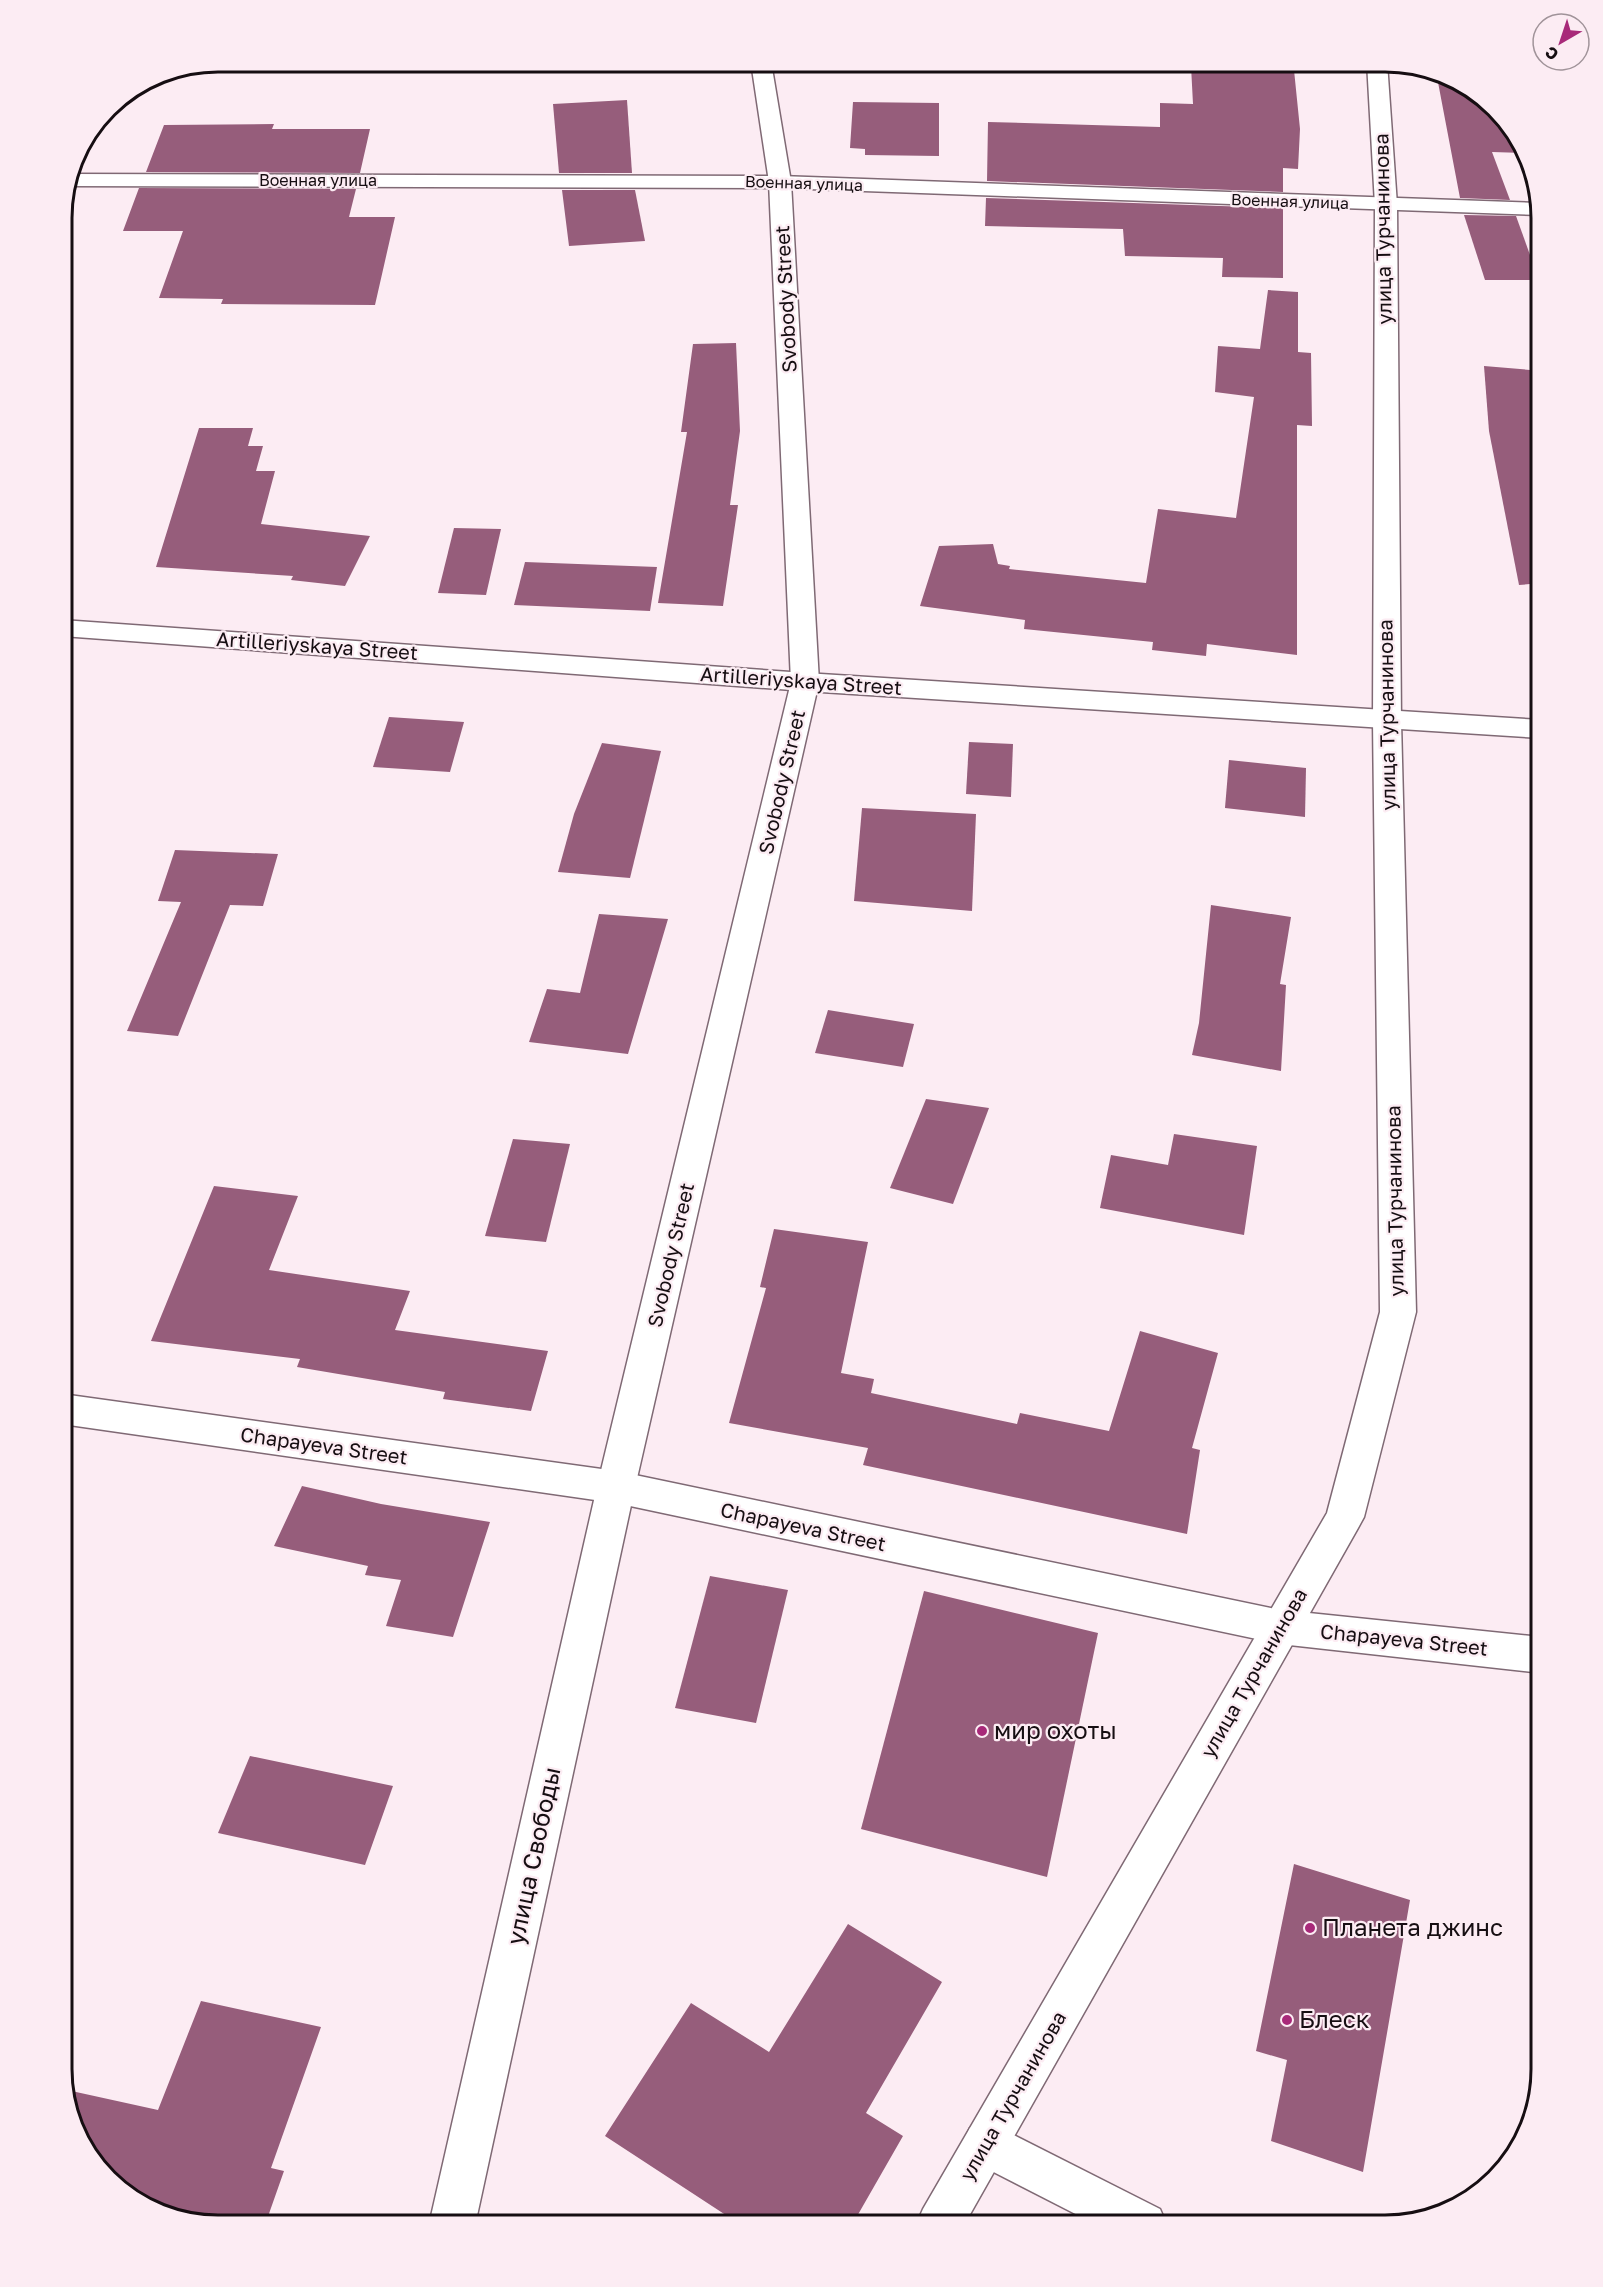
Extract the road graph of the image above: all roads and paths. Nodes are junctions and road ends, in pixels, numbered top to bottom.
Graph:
1 (763, 72) edge
2 (1378, 72) edge
3 (77, 180) edge
4 (780, 182) junction
5 (1386, 204) junction
6 (1531, 209) edge
7 (72, 629) edge
8 (805, 682) junction
9 (1387, 721) junction
10 (1531, 728) edge
11 (72, 1410) edge
12 (616, 1487) junction
13 (1280, 1627) junction
14 (1531, 1654) edge
15 (986, 2144) junction
16 (454, 2215) edge
17 (945, 2215) edge
18 (1124, 2215) edge

1 - 4 street, Svobody Street
2 - 5 street, улица Турчанинова
3 - 4 street, Военная улица
4 - 5 street, Военная улица
4 - 8 street, Svobody Street
5 - 6 street, Военная улица
5 - 9 street, улица Турчанинова
7 - 8 street, Artilleriyskaya Street
8 - 9 street, Artilleriyskaya Street
8 - 12 street, Svobody Street
9 - 10 street, Artilleriyskaya Street
9 - 13 street, улица Турчанинова
11 - 12 street, Chapayeva Street
12 - 13 street, Chapayeva Street
12 - 16 street, улица Свободы
13 - 14 street, Chapayeva Street
13 - 15 street, улица Турчанинова
15 - 17 street, улица Турчанинова
15 - 18 street

